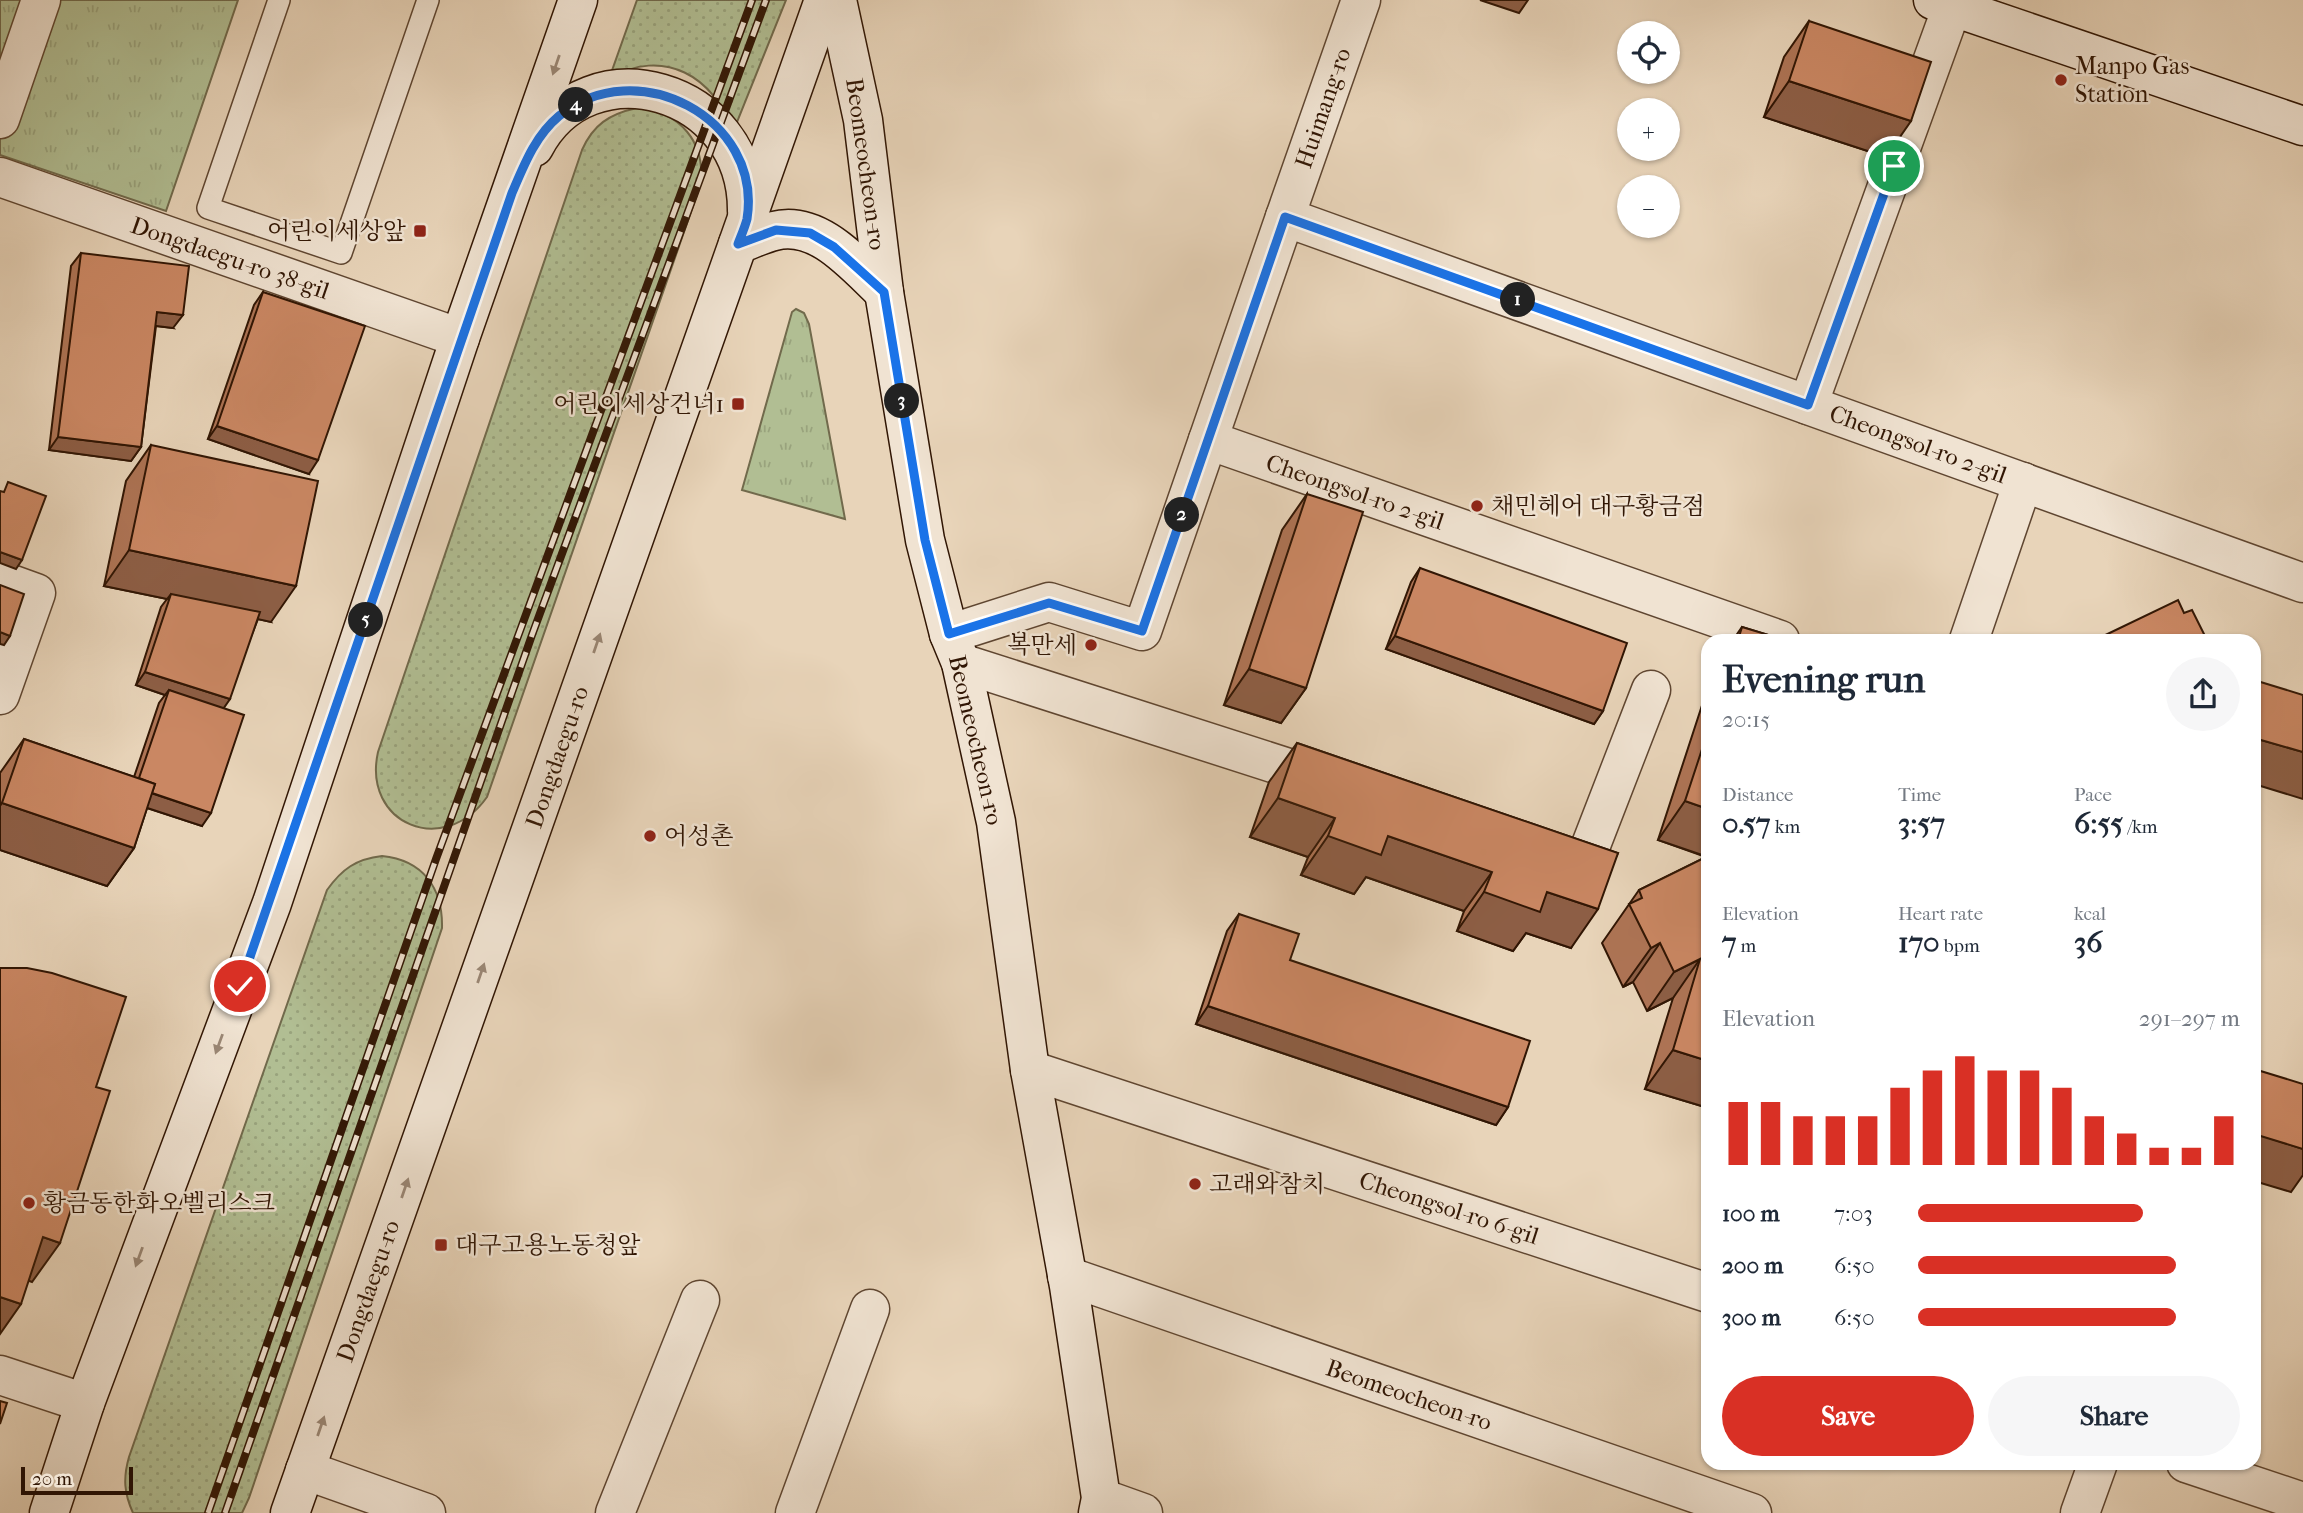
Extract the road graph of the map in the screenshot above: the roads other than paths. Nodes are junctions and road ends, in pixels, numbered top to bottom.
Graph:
1 (41, 0) edge
2 (279, 0) edge
3 (428, 0) edge
4 (578, 0) edge
5 (824, 0) edge
6 (837, 0) edge
7 (1361, 0) edge
8 (1942, 3) edge
9 (0, 119) edge
10 (2303, 126) edge
11 (0, 177) edge
12 (512, 193) junction
13 (1285, 217) junction
14 (742, 232) junction
15 (884, 292) junction
16 (460, 338) junction
17 (1808, 405) junction
18 (1208, 440) junction
19 (2023, 482) junction
20 (0, 580) edge
21 (2303, 583) edge
22 (1763, 634) edge
23 (1971, 634) edge
24 (955, 648) junction
25 (1651, 690) dead end
26 (0, 695) edge
27 (1359, 791) edge
28 (1517, 842) edge
29 (1030, 1070) junction
30 (1067, 1276) junction
31 (1701, 1291) edge
32 (700, 1300) dead end
33 (870, 1309) dead end
34 (0, 1375) edge
35 (85, 1403) junction
36 (305, 1470) junction
37 (2095, 1470) edge
38 (2207, 1470) edge
39 (2303, 1502) edge
40 (1099, 1506) edge
41 (49, 1513) edge
42 (290, 1513) edge
43 (426, 1513) edge
44 (615, 1513) edge
45 (794, 1513) edge
46 (1143, 1513) edge
47 (1752, 1513) edge
48 (2080, 1513) edge

1 - 9 street
2 - 3 lane
4 -> 12 street
5 - 14 street, Dongdaegu-ro
6 - 15 street, Beomeocheon-ro
7 - 13 street, Huimang-ro
8 - 10 street
8 - 17 street
11 - 16 street, Dongdaegu-ro 38-gil
12 - 14 street
12 - 16 street
13 - 17 street, Cheongsol-ro 2-gil
13 - 18 street
14 - 15 street
36 -> 14 street, Dongdaegu-ro
15 - 24 street, Beomeocheon-ro
16 -> 35 street
17 - 19 street, Cheongsol-ro 2-gil
18 - 22 street, Cheongsol-ro 2-gil
18 - 24 street
19 - 21 street, Cheongsol-ro 2-gil
19 - 23 street, Cheongsol-ro 2-gil
20 - 26 street
24 - 27 street
24 - 29 street, Beomeocheon-ro
25 - 28 street
29 - 30 street, Beomeocheon-ro
29 - 31 street, Cheongsol-ro 6-gil
30 - 40 street, Beomeocheon-ro
30 - 47 street, Beomeocheon-ro
32 - 44 street
33 - 45 street
34 - 35 street
35 - 41 street
36 - 42 street, Dongdaegu-ro
36 - 43 street
37 - 48 street
38 - 39 street
40 - 46 street, Beomeocheon-ro

